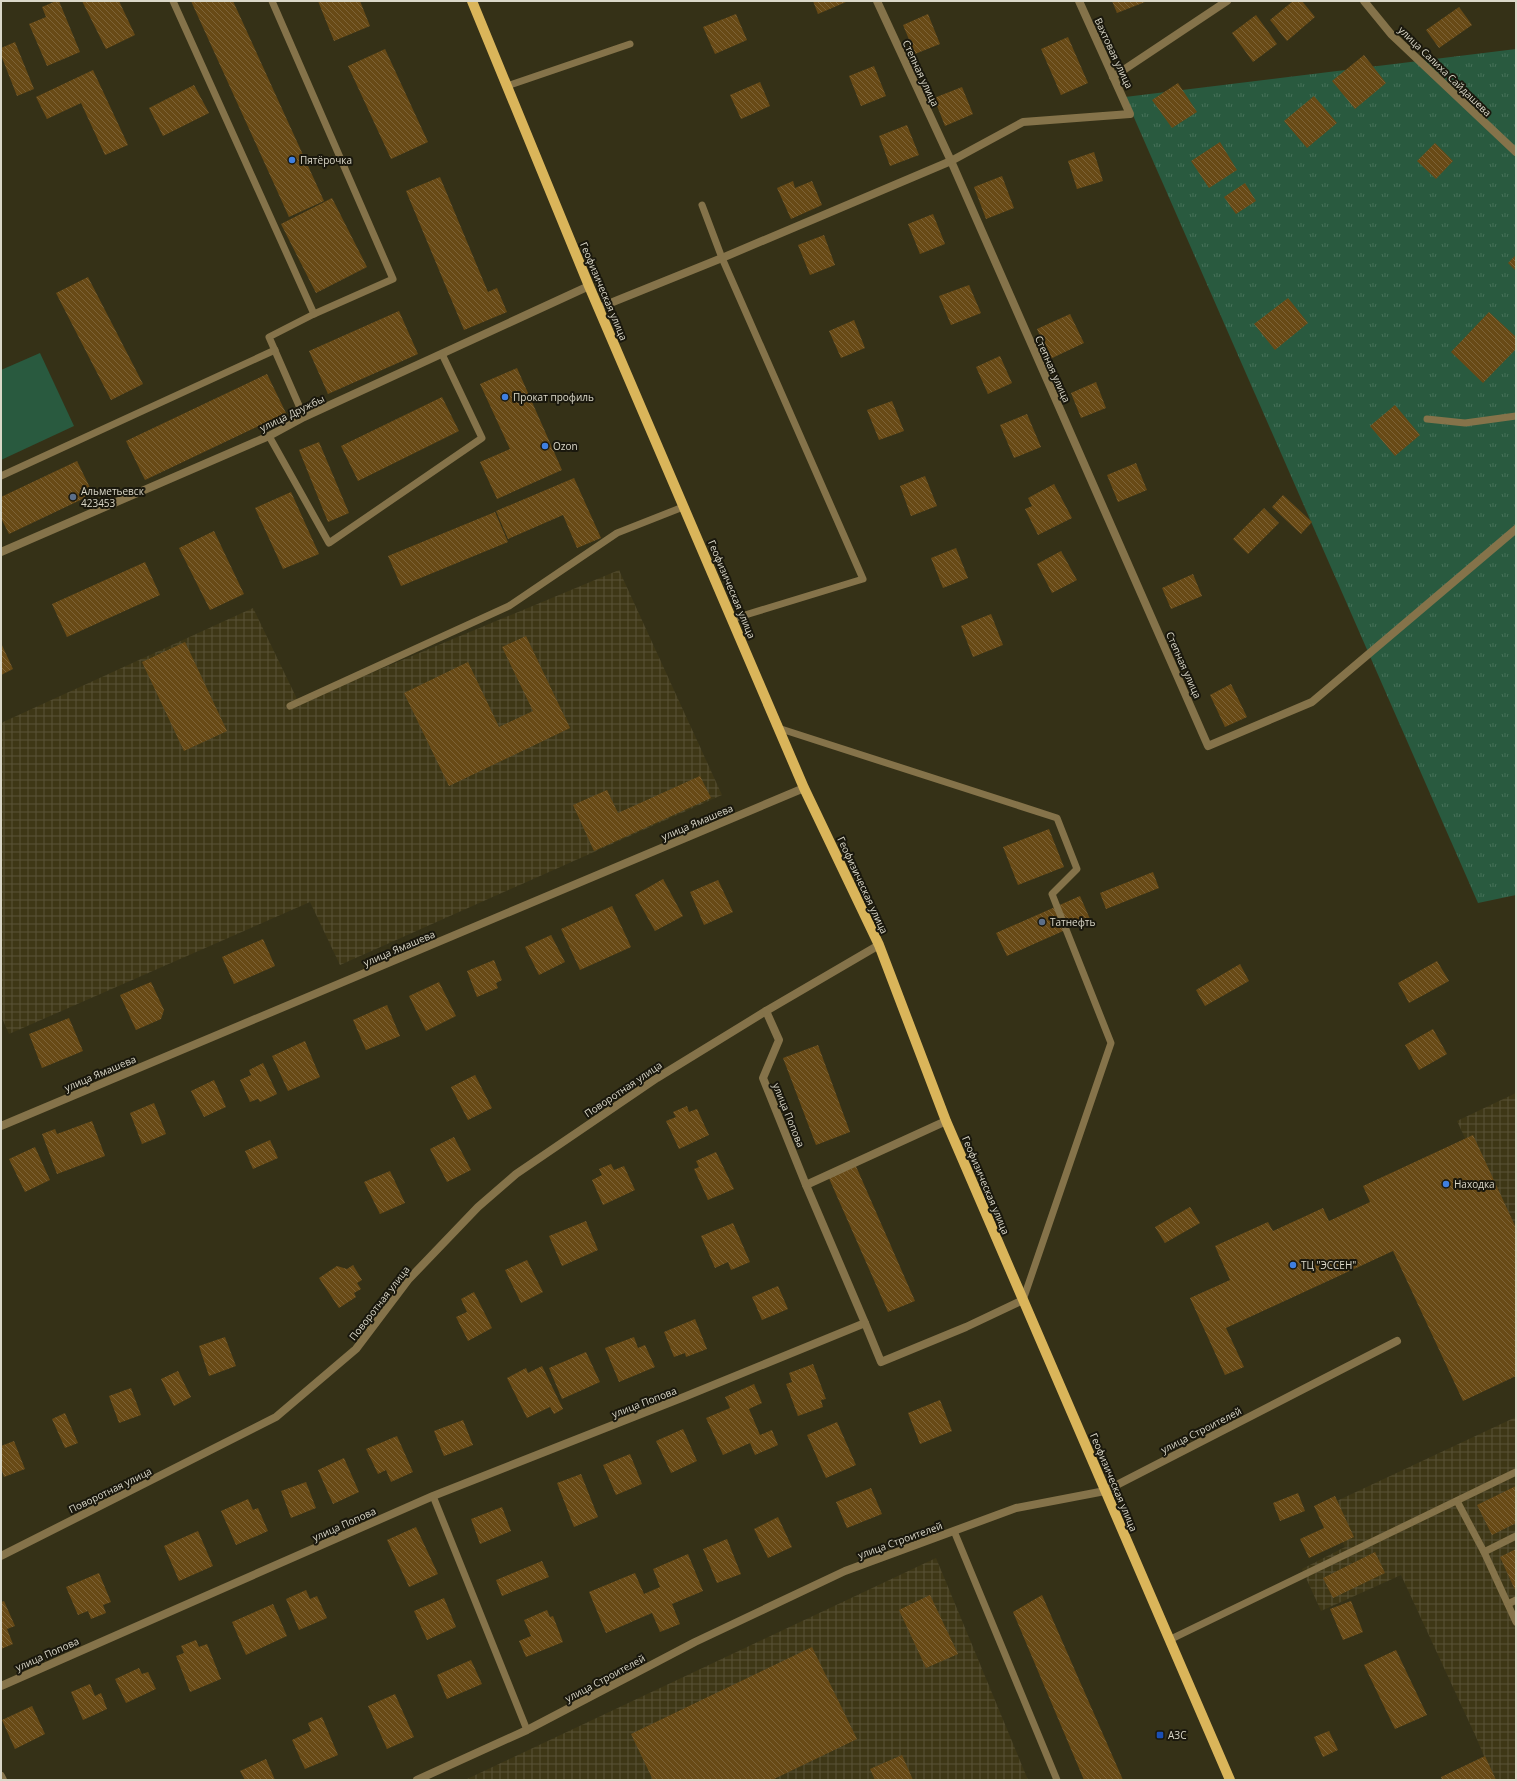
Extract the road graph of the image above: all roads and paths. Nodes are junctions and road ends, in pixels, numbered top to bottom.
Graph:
1 (172, 1) edge
2 (272, 1) edge
3 (472, 1) edge
4 (877, 1) edge
5 (1079, 1) edge
6 (1227, 1) edge
7 (1364, 1) edge
8 (630, 44) dead end
9 (1113, 77) junction
10 (507, 86) junction
11 (1516, 152) edge
12 (951, 161) junction
13 (702, 205) dead end
14 (722, 258) junction
15 (589, 286) junction
16 (598, 308) junction
17 (314, 314) junction
18 (275, 350) junction
19 (442, 354) junction
20 (1516, 416) edge
21 (304, 418) junction
22 (1427, 419) dead end
23 (269, 436) junction
24 (1, 476) edge
25 (683, 507) junction
26 (1516, 530) edge
27 (1, 552) edge
28 (732, 619) junction
29 (290, 706) dead end
30 (778, 728) junction
31 (804, 788) junction
32 (879, 945) junction
33 (766, 1011) junction
34 (946, 1121) junction
35 (1, 1126) edge
36 (806, 1185) junction
37 (1023, 1300) junction
38 (865, 1323) junction
39 (1397, 1341) dead end
40 (1516, 1472) edge
41 (1105, 1491) junction
42 (433, 1496) junction
43 (1457, 1501) junction
44 (954, 1531) junction
45 (1516, 1536) edge
46 (1484, 1552) junction
47 (1, 1556) edge
48 (1516, 1600) edge
49 (1508, 1604) junction
50 (1516, 1622) edge
51 (1169, 1640) junction
52 (1, 1686) edge
53 (527, 1730) junction
54 (1, 1776) edge
55 (3, 1780) edge
56 (417, 1780) edge
57 (1057, 1780) edge
58 (1230, 1780) edge

1 - 17 lane
2 - 17 lane
3 - 10 main road, Геофизическая улица
4 - 12 street, Степная улица
5 - 9 street, Вахтовая улица
6 - 9 street
7 - 11 street, улица Салиха Сайдашева
8 - 10 lane
9 - 12 street, Вахтовая улица
10 - 15 main road, Геофизическая улица
12 - 14 street
12 - 26 street, Степная улица
13 - 14 lane
14 - 16 street
14 - 28 lane
15 - 16 main road, Геофизическая улица
15 - 19 street, улица Дружбы
16 - 25 main road, Геофизическая улица
17 - 18 lane
18 - 21 lane
18 - 24 lane
19 - 21 street, улица Дружбы
19 - 23 lane
20 - 22 lane
21 - 23 street, улица Дружбы
23 - 27 street, улица Дружбы
25 - 28 main road, Геофизическая улица
25 - 29 lane
28 - 30 main road, Геофизическая улица
30 - 31 main road, Геофизическая улица
30 - 37 lane
31 - 32 main road, Геофизическая улица
31 - 35 street, улица Ямашева
32 - 33 street
32 - 34 main road, Геофизическая улица
33 - 36 street, улица Попова
33 - 47 street, Поворотная улица
34 - 36 street
34 - 37 main road, Геофизическая улица
36 - 38 street, улица Попова
37 - 38 street
37 - 41 main road, Геофизическая улица
38 - 42 street, улица Попова
39 - 41 street, улица Строителей
40 - 43 lane
41 - 44 street, улица Строителей
41 - 51 main road, Геофизическая улица
42 - 52 street, улица Попова
42 - 53 lane
43 - 46 lane
43 - 51 lane
44 - 53 street, улица Строителей
44 - 57 lane
45 - 46 lane
46 - 49 lane
48 - 49 lane
49 - 50 lane
51 - 58 main road, Геофизическая улица
53 - 56 street, улица Строителей
54 - 55 street

